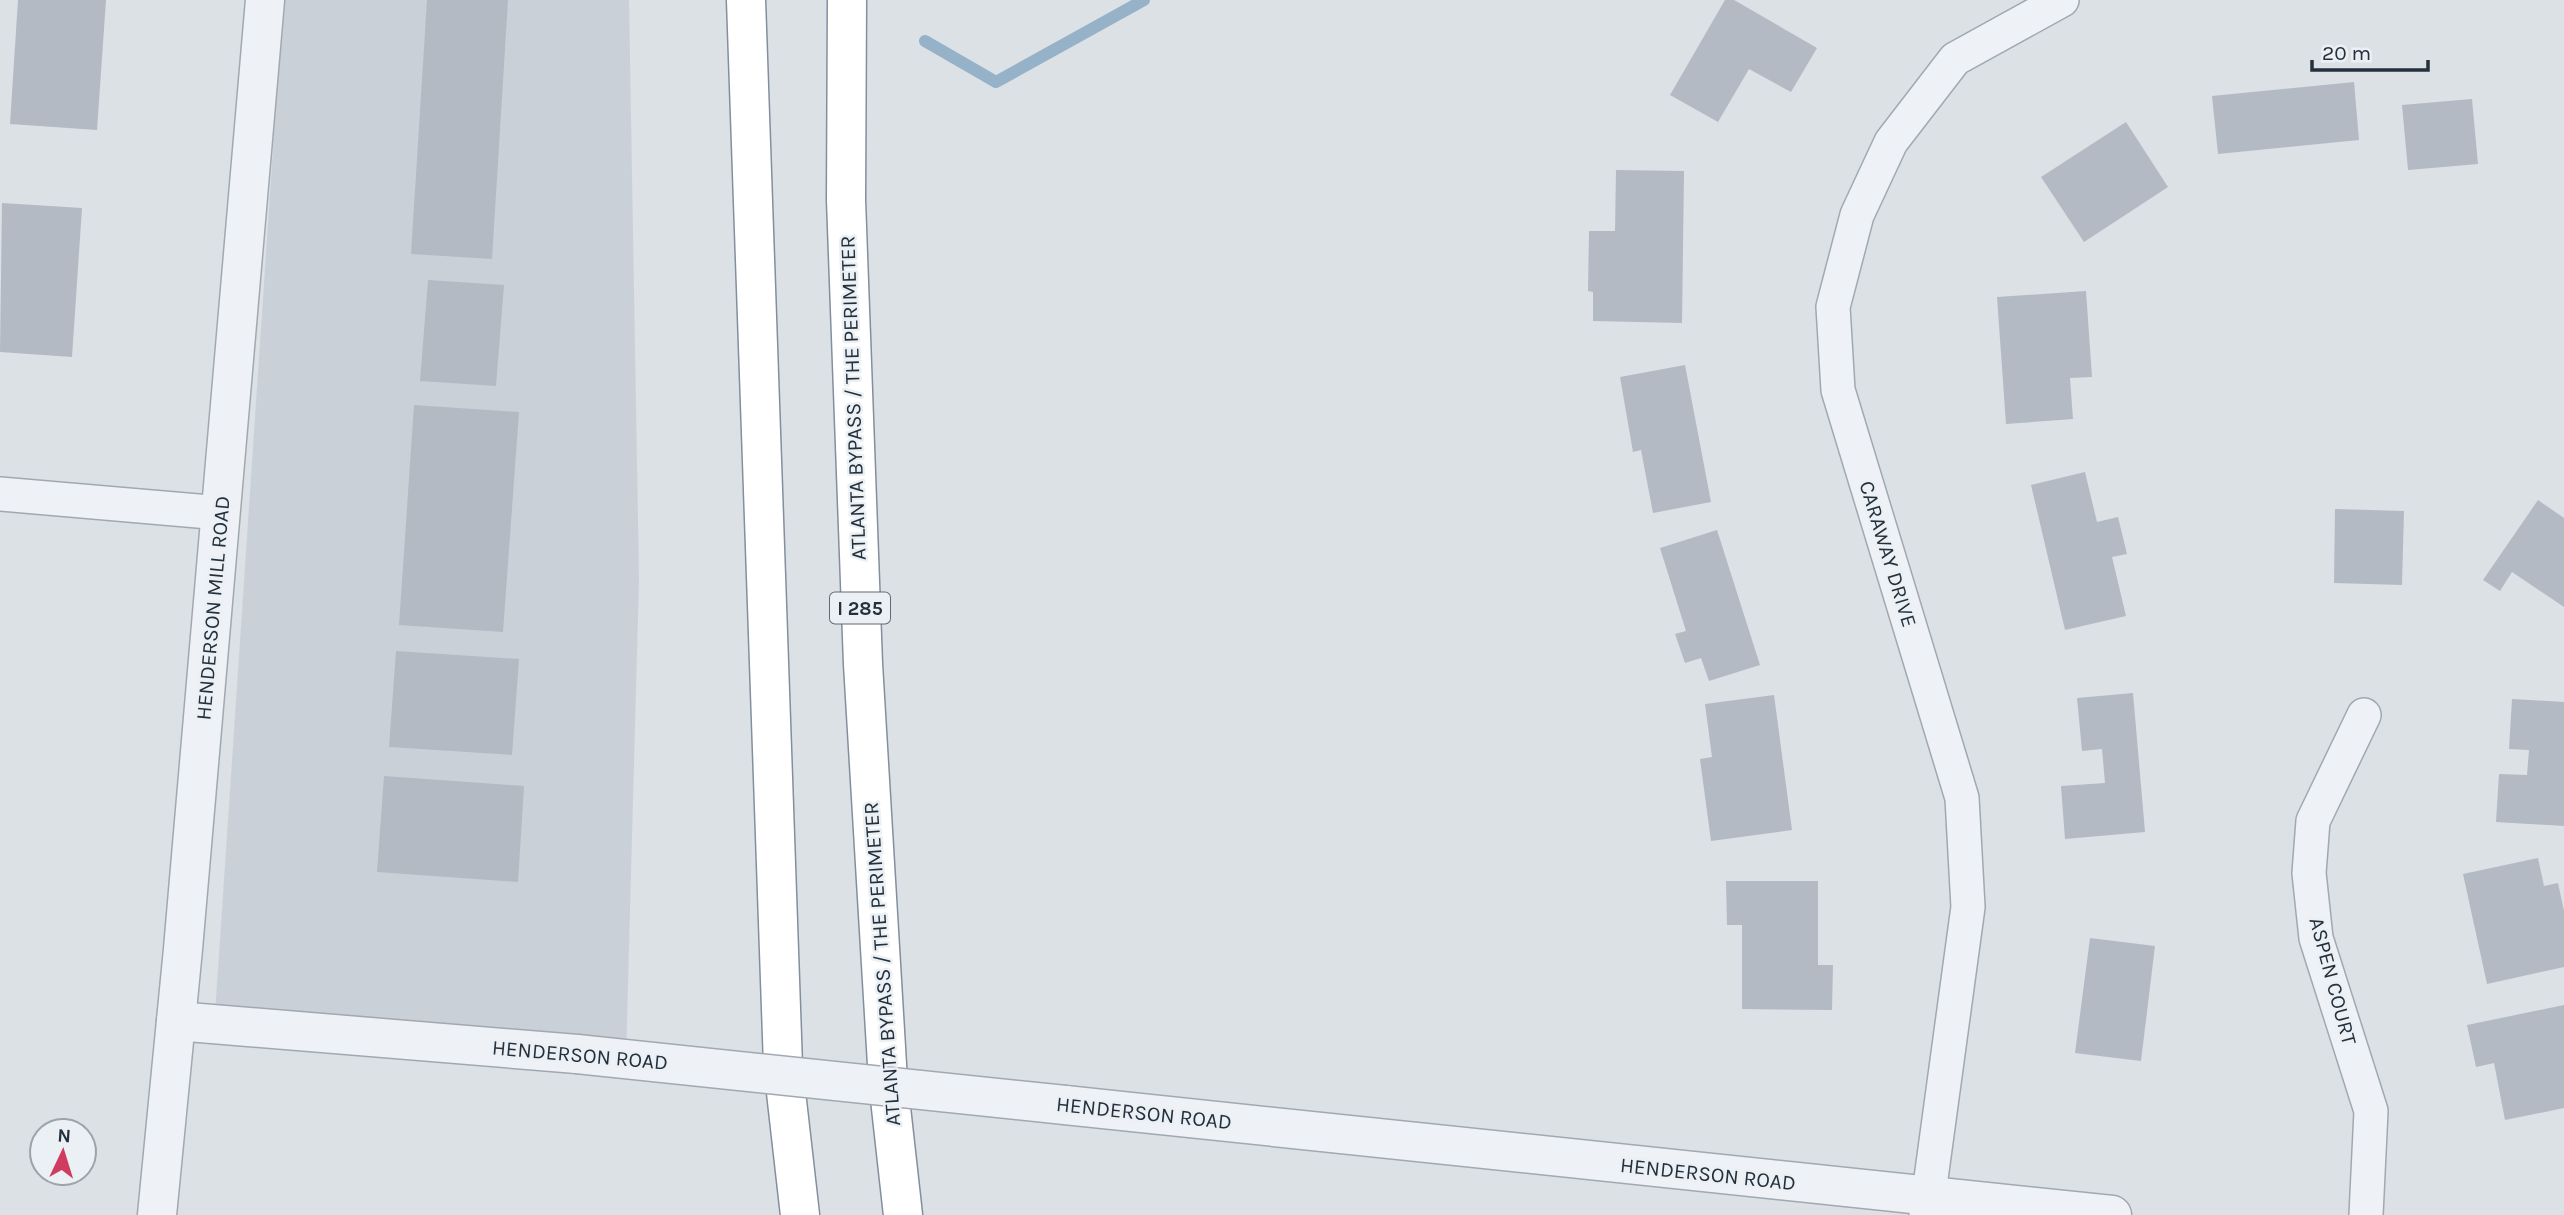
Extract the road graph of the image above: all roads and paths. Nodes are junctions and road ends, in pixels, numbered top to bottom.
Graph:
1 (265, 0) edge
2 (746, 0) edge
3 (847, 0) edge
4 (2062, 0) edge
5 (0, 494) edge
6 (221, 513) junction
7 (2364, 715) dead end
8 (176, 1021) junction
9 (1927, 1206) edge
10 (158, 1215) edge
11 (800, 1215) edge
12 (903, 1215) edge
13 (2112, 1215) edge
14 (2366, 1215) edge

1 - 6 street, HENDERSON MILL ROAD
2 - 11 highway
3 - 12 highway, ATLANTA BYPASS / THE PERIMETER / I 285
4 - 9 street, CARAWAY DRIVE
5 - 6 street
6 - 8 street, HENDERSON MILL ROAD
7 - 14 street, ASPEN COURT
8 - 9 street, HENDERSON ROAD, bridge
8 - 10 street, HENDERSON MILL ROAD
9 - 13 street, HENDERSON ROAD

